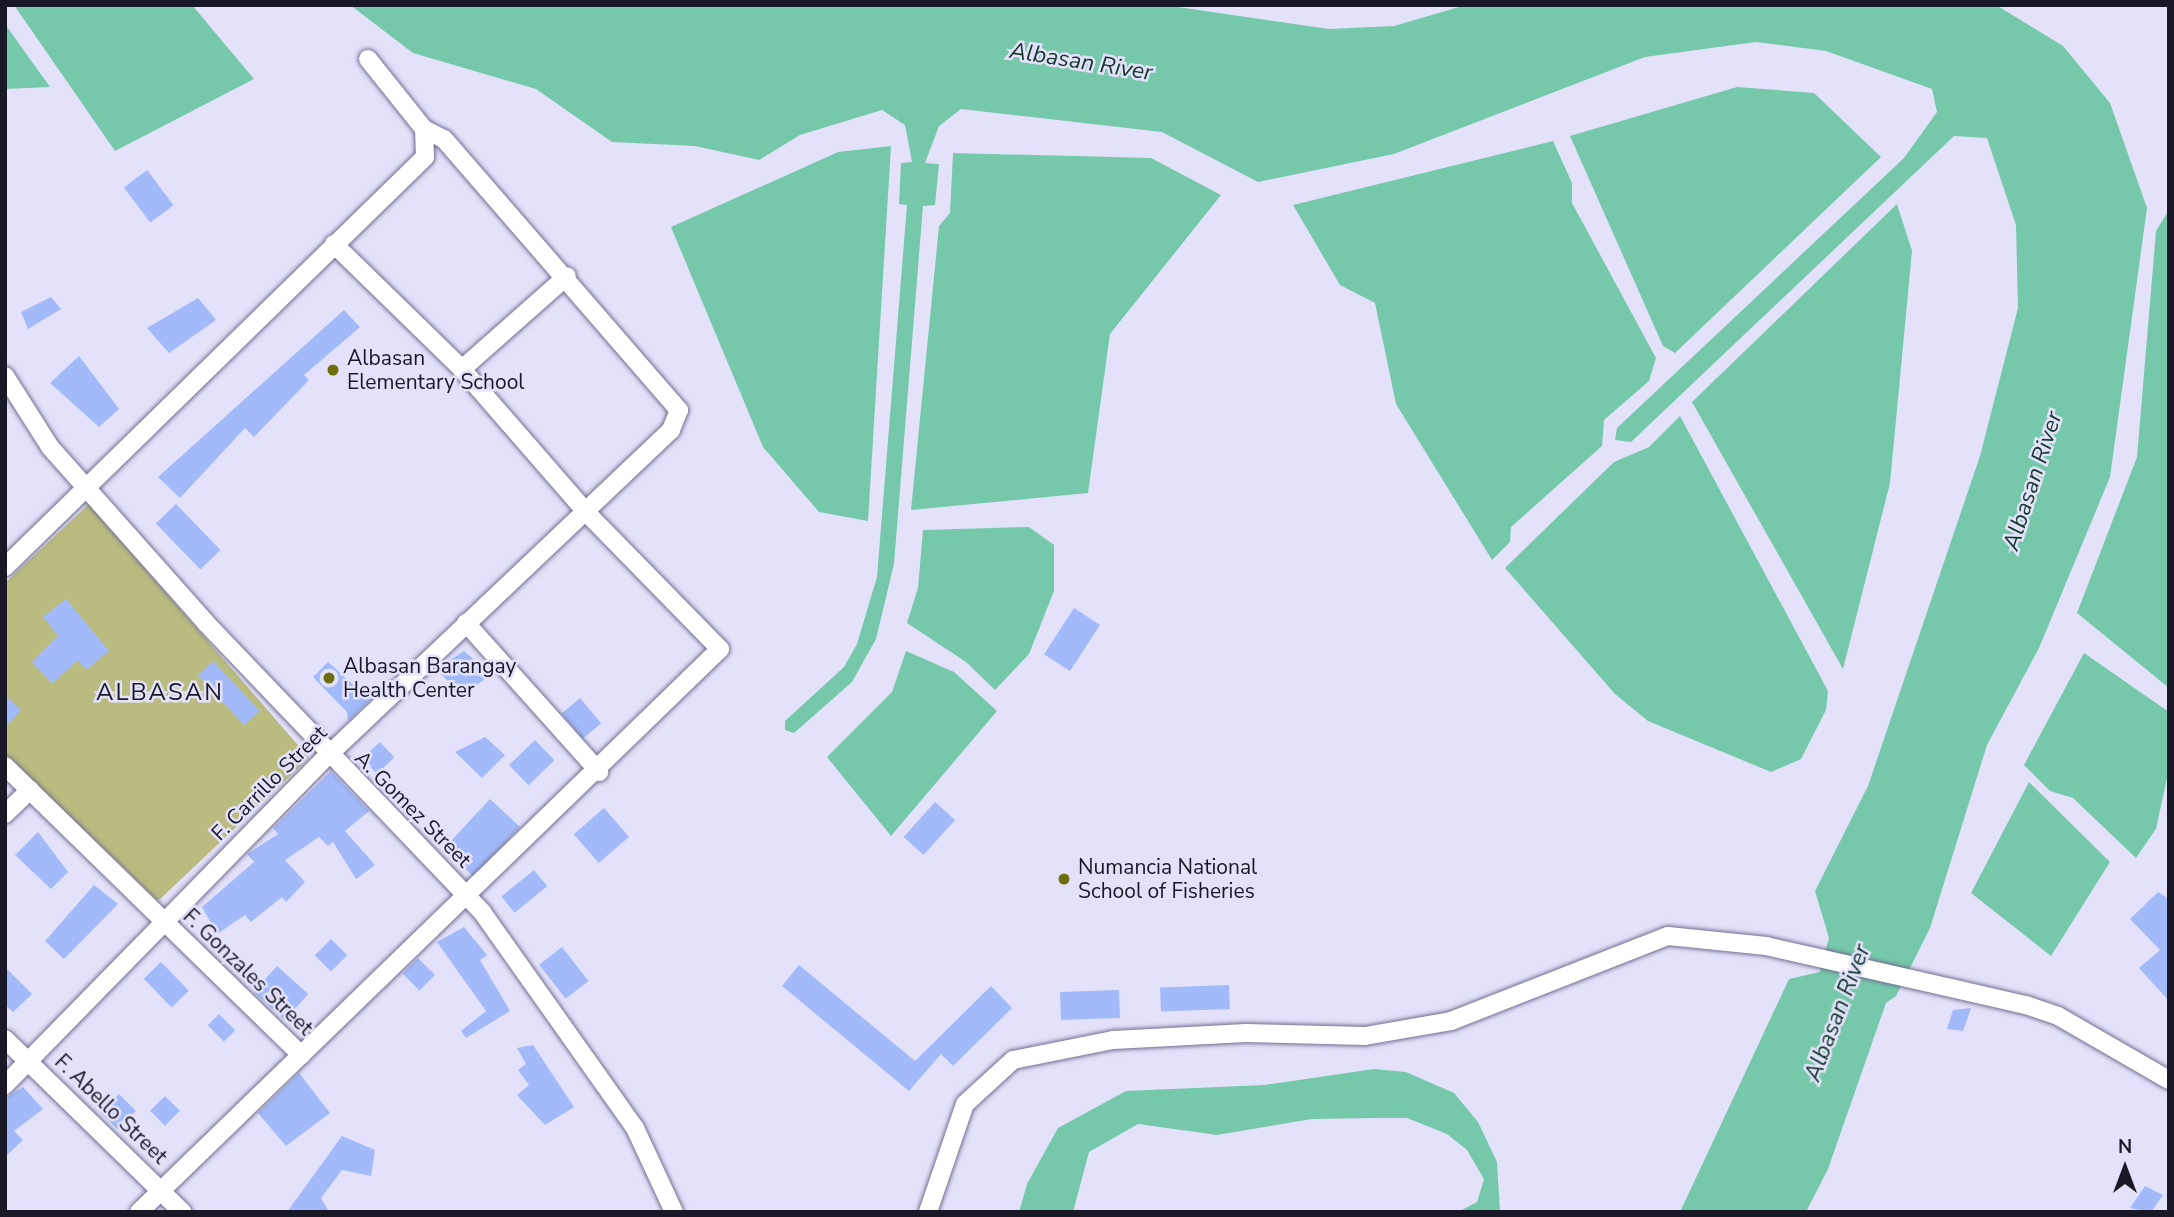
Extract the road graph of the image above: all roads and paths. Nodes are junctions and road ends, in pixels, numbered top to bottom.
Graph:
1 (368, 59) dead end
2 (424, 129) junction
3 (334, 244) junction
4 (567, 276) junction
5 (463, 369) junction
6 (5, 376) edge
7 (89, 489) junction
8 (587, 513) junction
9 (5, 566) edge
10 (466, 623) junction
11 (328, 755) junction
12 (5, 766) edge
13 (599, 772) junction
14 (30, 790) junction
15 (5, 814) edge
16 (466, 895) junction
17 (162, 921) junction
18 (5, 1039) edge
19 (301, 1055) junction
20 (29, 1062) junction
21 (2169, 1080) edge
22 (5, 1085) edge
23 (162, 1190) junction
24 (139, 1212) edge
25 (182, 1212) edge
26 (674, 1212) edge
27 (928, 1212) edge

1 - 2 street
2 - 3 street
2 - 4 street
3 - 5 street
3 - 7 street
4 - 5 street
4 - 8 street, F. Carrillo Street
5 - 8 street
6 - 7 street, A. Gomez Street
7 - 9 street
7 - 11 street, A. Gomez Street
8 - 10 street, F. Carrillo Street
8 - 13 street
10 - 11 street, F. Carrillo Street
10 - 13 street
11 - 16 street, A. Gomez Street
11 - 17 street, F. Carrillo Street
12 - 14 street, F. Gonzales Street
13 - 16 street
14 - 15 street
14 - 17 street, F. Gonzales Street
16 - 19 street
16 - 26 street, A. Gomez Street
17 - 19 street, F. Gonzales Street
17 - 20 street, F. Carrillo Street
18 - 20 street, F. Abello Street
19 - 23 street
20 - 22 street, F. Carrillo Street
20 - 23 street, F. Abello Street
21 - 27 street
23 - 24 street
23 - 25 street, F. Abello Street

